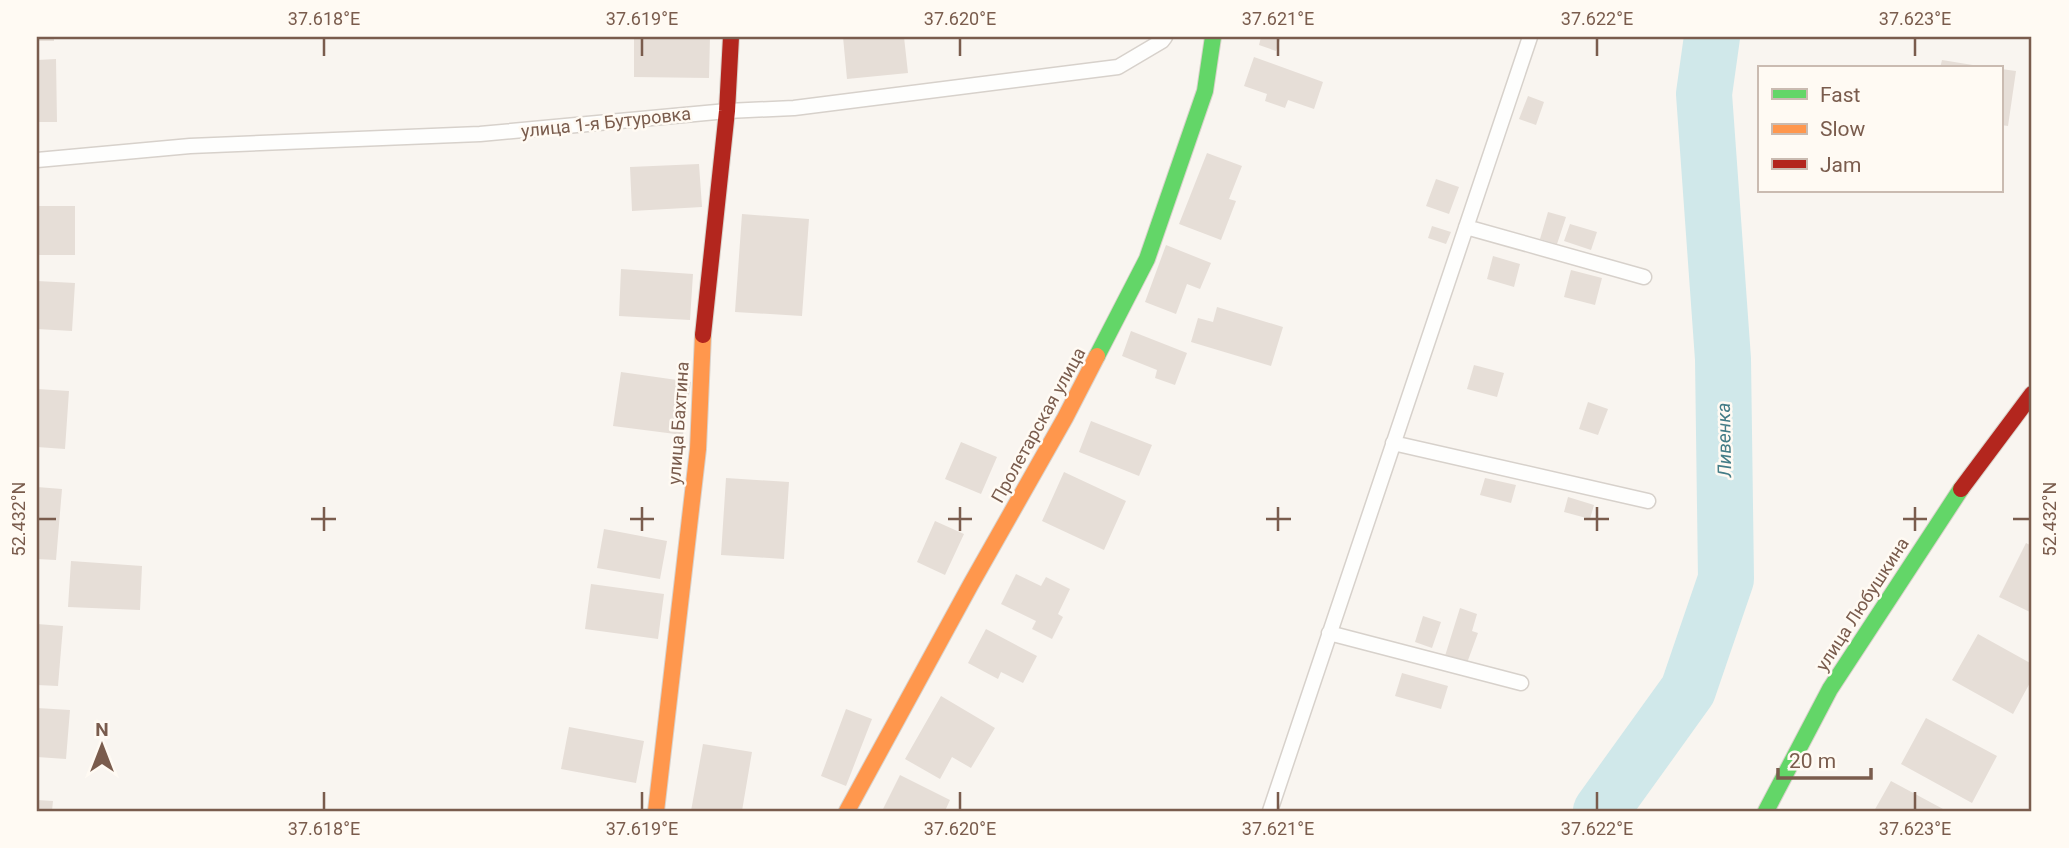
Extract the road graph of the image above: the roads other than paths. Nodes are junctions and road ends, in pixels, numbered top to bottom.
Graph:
1 (731, 37) edge
2 (1165, 37) edge
3 (1213, 37) edge
4 (1530, 37) edge
5 (727, 111) junction
6 (37, 160) edge
7 (1466, 227) junction
8 (1644, 277) dead end
9 (2032, 394) edge
10 (1393, 443) junction
11 (1648, 500) dead end
12 (1329, 633) junction
13 (1521, 683) dead end
14 (656, 811) edge
15 (847, 811) edge
16 (1270, 811) edge
17 (1766, 811) edge

1 - 5 street, улица Бахтина
2 - 5 lane, улица 1-я Бутуровка
3 - 15 street, Пролетарская улица
4 - 7 lane
5 - 6 lane, улица 1-я Бутуровка
5 - 14 street, улица Бахтина
7 - 8 lane
7 - 10 lane
9 - 17 street, улица Любушкина
10 - 11 lane
10 - 12 lane
12 - 13 lane
12 - 16 lane

